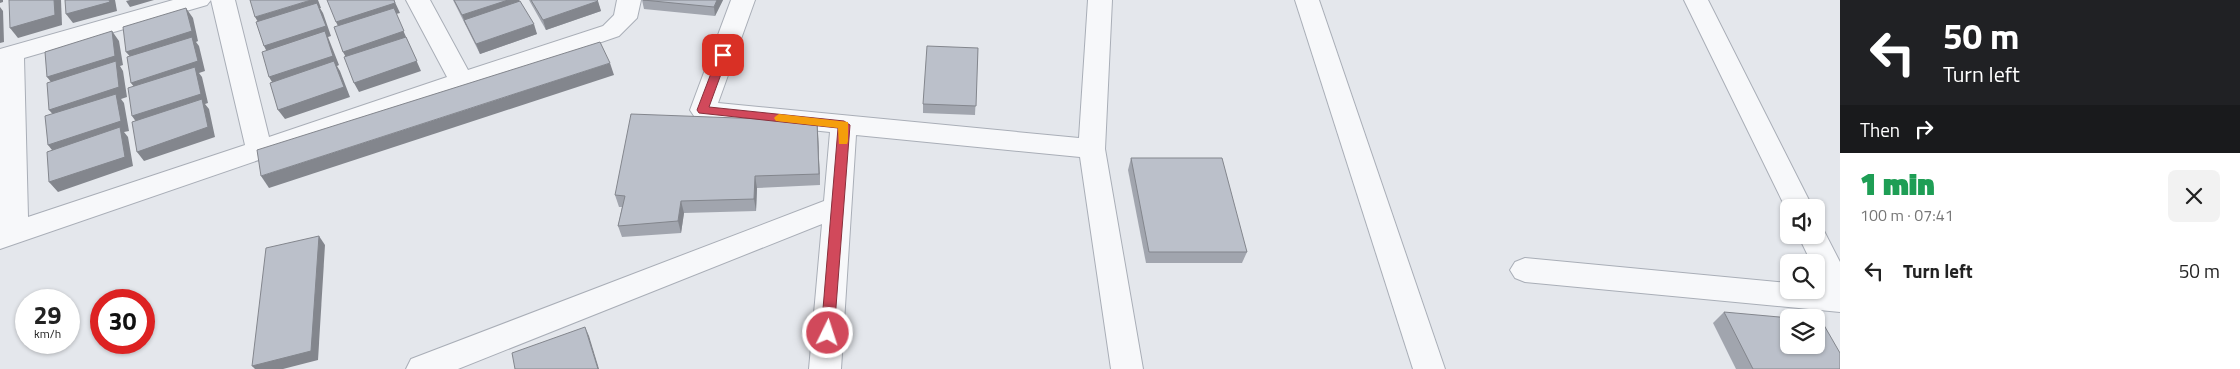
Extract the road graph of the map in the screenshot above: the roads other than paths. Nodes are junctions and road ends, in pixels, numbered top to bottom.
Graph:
1 (200, 0) edge
2 (223, 0) edge
3 (418, 0) edge
4 (629, 0) edge
5 (743, 0) edge
6 (1100, 0) edge
7 (1307, 0) edge
8 (1696, 0) edge
9 (6, 56) edge
10 (462, 82) junction
11 (844, 125) junction
12 (1092, 149) junction
13 (259, 150) junction
14 (1794, 199) edge
15 (838, 207) junction
16 (7, 235) edge
17 (1816, 244) edge
18 (1525, 270) dead end
19 (1840, 291) edge
20 (1840, 300) edge
21 (422, 369) edge
22 (825, 369) edge
23 (1128, 369) edge
24 (1430, 369) edge

1 - 9 street
2 - 13 street
3 - 10 street
4 - 10 street
5 - 11 street
6 - 12 street
7 - 24 street
8 - 14 street
9 - 16 street
10 - 13 street
11 - 12 street
11 - 15 street
12 - 23 street
13 - 16 street
15 - 21 street
15 - 22 street
17 - 19 street
18 - 20 street

